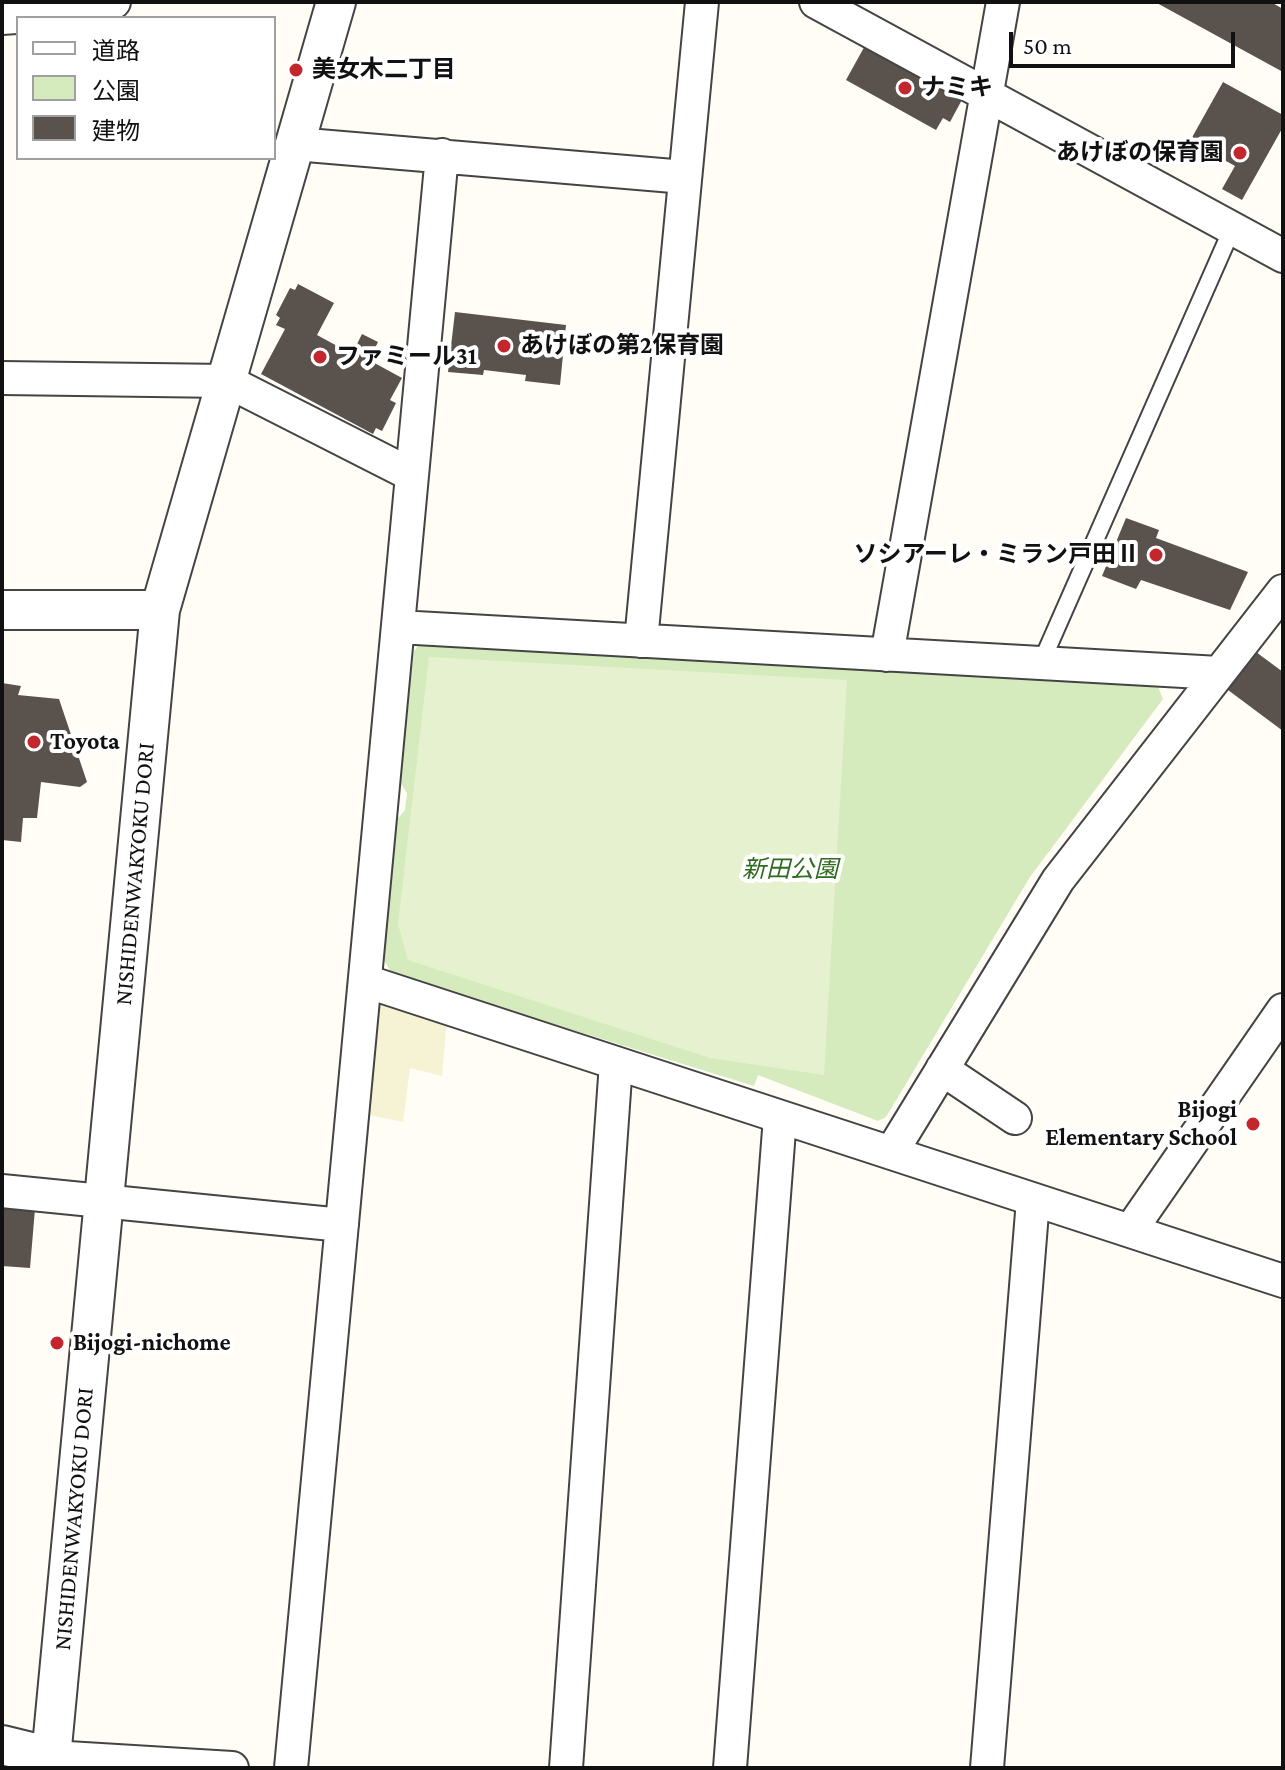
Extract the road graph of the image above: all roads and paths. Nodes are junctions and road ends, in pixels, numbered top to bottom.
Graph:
1 (114, 2) edge
2 (336, 2) edge
3 (702, 2) edge
4 (816, 2) edge
5 (1003, 2) edge
6 (31, 16) edge
7 (986, 96) junction
8 (295, 144) junction
9 (442, 155) junction
10 (685, 177) junction
11 (1232, 229) junction
12 (1283, 256) edge
13 (2, 378) edge
14 (227, 381) junction
15 (412, 475) junction
16 (1283, 591) edge
17 (2, 610) edge
18 (160, 610) junction
19 (398, 627) junction
20 (641, 641) junction
21 (887, 655) junction
22 (1041, 663) junction
23 (1219, 673) junction
24 (365, 981) junction
25 (1283, 1010) edge
26 (616, 1063) junction
27 (942, 1069) junction
28 (780, 1117) junction
29 (1015, 1118) dead end
30 (891, 1153) junction
31 (2, 1191) edge
32 (1033, 1200) junction
33 (104, 1202) junction
34 (342, 1225) junction
35 (1130, 1231) junction
36 (1283, 1281) edge
37 (2, 1745) edge
38 (50, 1762) edge
39 (232, 1768) edge
40 (291, 1768) edge
41 (566, 1768) edge
42 (730, 1768) edge
43 (987, 1768) edge

1 - 6 street
2 - 8 street, NISHIDENWAKYOKU DORI
3 - 10 street
4 - 7 street
5 - 7 street
7 - 11 street
7 - 21 street
8 - 9 street
8 - 14 street, NISHIDENWAKYOKU DORI
9 - 10 street
9 - 15 street
10 - 20 street
11 - 12 street
11 - 22 lane
13 - 14 street
14 - 15 street
14 - 18 street, NISHIDENWAKYOKU DORI
15 - 19 street
16 - 23 street
17 - 18 street
18 - 33 street, NISHIDENWAKYOKU DORI
19 - 20 street
19 - 24 street
20 - 21 street
21 - 22 street
22 - 23 street
23 - 27 street
24 - 26 street
24 - 34 street
25 - 35 street
26 - 28 street
26 - 41 street
27 - 29 street
27 - 30 street
28 - 30 street
28 - 42 street
30 - 32 street
31 - 33 street
32 - 35 street
32 - 43 street
33 - 34 street
33 - 38 street, NISHIDENWAKYOKU DORI
34 - 40 street
35 - 36 street
37 - 38 street
38 - 39 street

